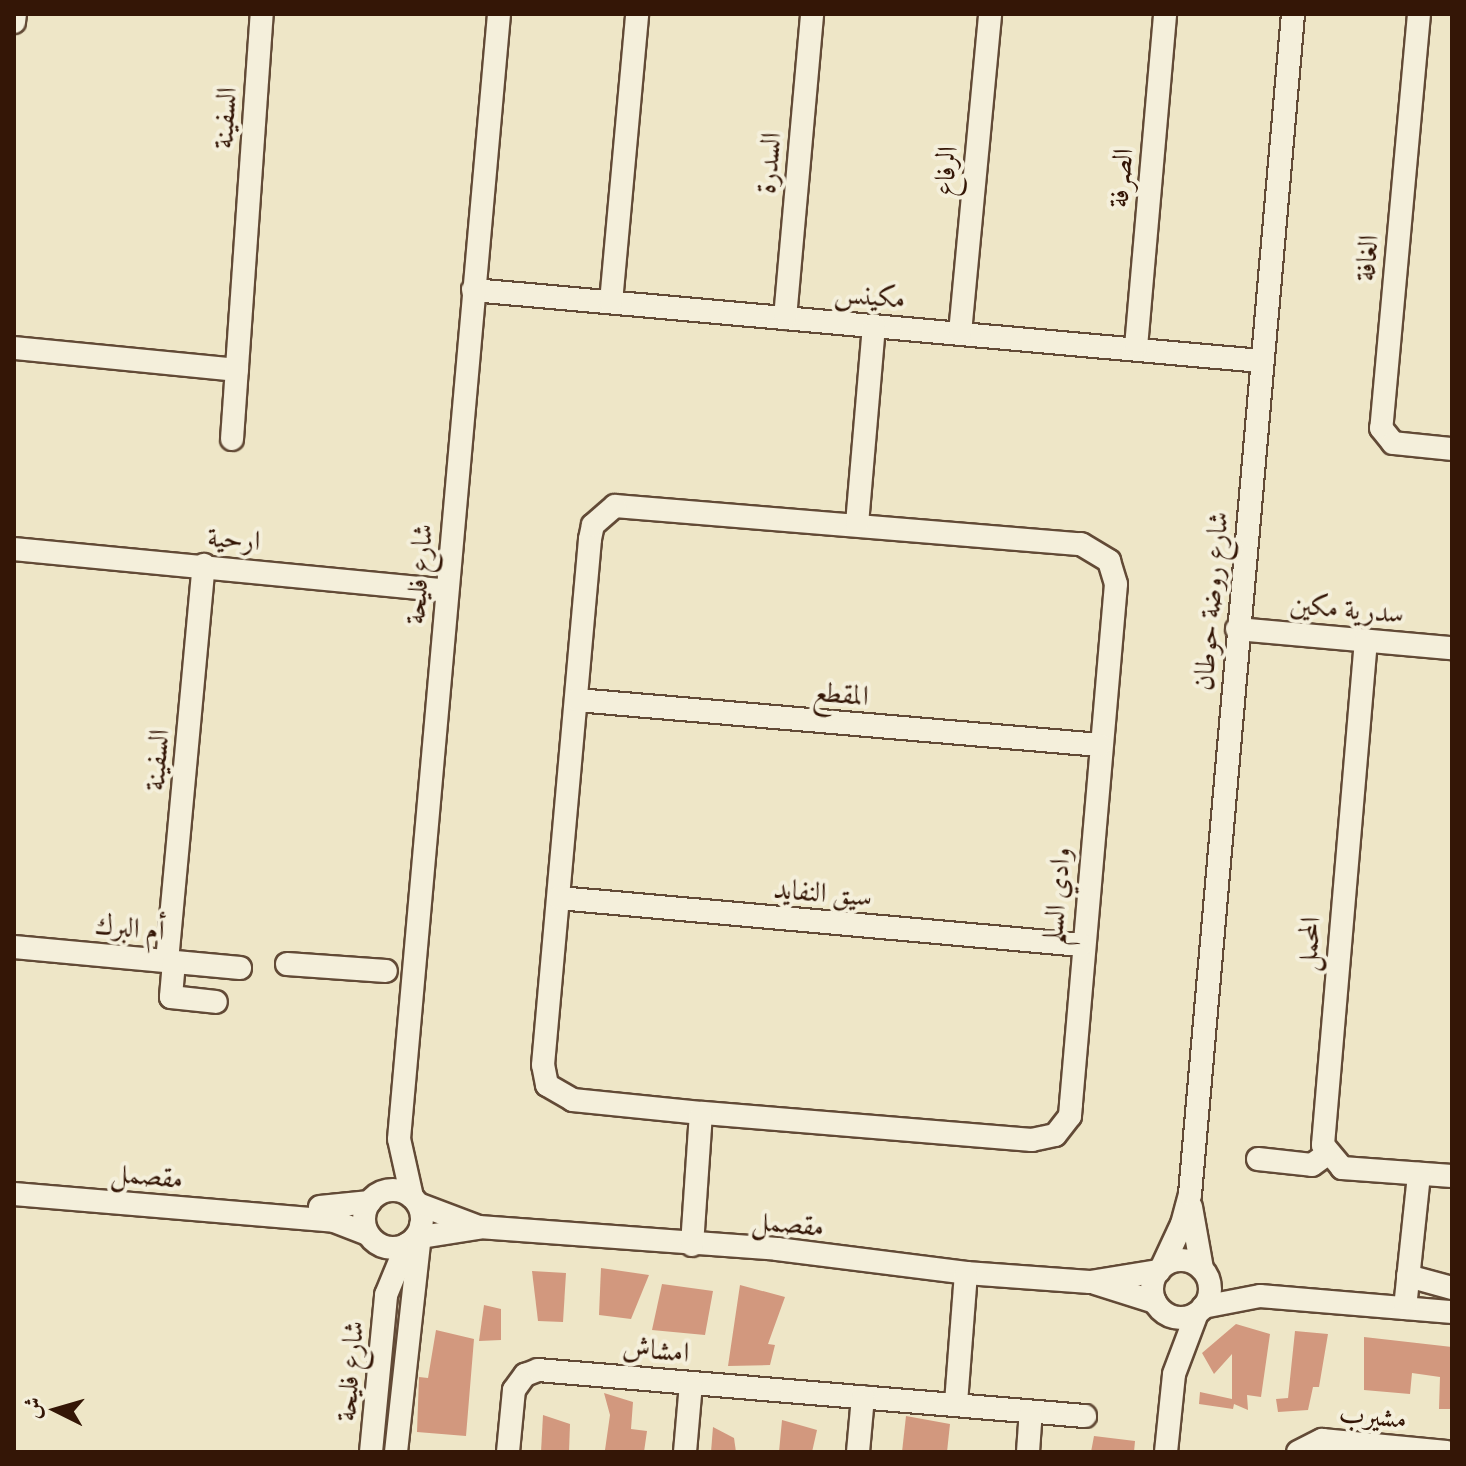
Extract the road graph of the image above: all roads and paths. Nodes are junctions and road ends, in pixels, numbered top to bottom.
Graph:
1 (15, 14) edge
2 (262, 14) edge
3 (499, 14) edge
4 (637, 14) edge
5 (812, 14) edge
6 (990, 14) edge
7 (1165, 14) edge
8 (1293, 14) edge
9 (1419, 14) edge
10 (14, 22) edge
11 (473, 290) junction
12 (611, 302) junction
13 (785, 318) junction
14 (874, 326) junction
15 (960, 333) junction
16 (1136, 347) junction
17 (14, 348) edge
18 (1261, 361) junction
19 (237, 370) junction
20 (232, 439) dead end
21 (1452, 449) edge
22 (857, 524) junction
23 (14, 549) edge
24 (204, 565) junction
25 (447, 591) junction
26 (1237, 629) junction
27 (1366, 640) junction
28 (1452, 648) edge
29 (577, 700) junction
30 (1100, 745) junction
31 (559, 898) junction
32 (1081, 945) junction
33 (14, 947) edge
34 (170, 961) junction
35 (287, 964) dead end
36 (240, 968) dead end
37 (386, 971) dead end
38 (216, 1002) dead end
39 (701, 1113) junction
40 (399, 1139) junction
41 (1326, 1155) junction
42 (1258, 1159) dead end
43 (1419, 1174) junction
44 (1452, 1176) edge
45 (14, 1182) edge
46 (14, 1194) edge
47 (1190, 1194) junction
48 (372, 1199) junction
49 (416, 1224) junction
50 (479, 1227) junction
51 (370, 1236) junction
52 (692, 1245) junction
53 (1160, 1269) junction
54 (1204, 1272) junction
55 (966, 1273) junction
56 (1408, 1276) junction
57 (1090, 1282) junction
58 (1452, 1288) edge
59 (386, 1295) junction
60 (1260, 1296) junction
61 (1157, 1305) junction
62 (1405, 1308) junction
63 (1200, 1310) junction
64 (1452, 1312) edge
65 (1174, 1374) junction
66 (691, 1383) junction
67 (863, 1397) junction
68 (956, 1403) junction
69 (1031, 1413) junction
70 (1085, 1416) dead end
71 (371, 1452) edge
72 (396, 1452) edge
73 (508, 1452) edge
74 (685, 1452) edge
75 (858, 1452) edge
76 (1028, 1452) edge
77 (1166, 1452) edge
78 (1298, 1452) edge
79 (1446, 1452) edge

1 - 10 street
2 - 19 street, السفينة
3 - 11 street, شارع فليحة
4 - 12 street
5 - 13 street, السدرة
6 - 15 street, الرفاع
7 - 16 street, الصرفة
8 - 18 street, شارع روضة حوطان
9 - 21 street, الغافة
11 - 12 street, مكينس
11 - 25 street, شارع فليحة
12 - 13 street, مكينس
13 - 14 street, مكينس
14 - 15 street, مكينس
14 - 22 street
15 - 16 street, مكينس
16 - 18 street, مكينس
17 - 19 street
18 - 26 street, شارع روضة حوطان
19 - 20 street, السفينة
22 - 29 street, وادي السلم
22 - 30 street, وادي السلم
23 - 24 street, ارحية
24 - 25 street, ارحية
24 - 34 street, السفينة
25 - 40 street, شارع فليحة
26 - 27 street, سدرية مكين
26 - 47 street, شارع روضة حوطان
27 - 28 street, سدرية مكين
27 - 41 street, المحمل
29 - 30 street, المقطع
29 - 31 street, وادي السلم
30 - 32 street, وادي السلم
31 - 32 street, سيق النفايد
31 - 39 street, وادي السلم
32 - 39 street, وادي السلم
33 - 34 street, أم البرك
34 - 36 street, أم البرك
34 - 38 street, السفينة
35 - 37 street
39 - 52 street
40 - 48 street, شارع فليحة
40 - 49 street, شارع فليحة
41 - 42 street
41 - 43 street
43 - 44 street
43 - 56 street
45 - 48 street, مقصمل
46 - 51 street, مقصمل
47 - 53 street, شارع روضة حوطان
47 - 54 street, شارع روضة حوطان
48 - 49 street, مقصمل
48 - 51 street, شارع فليحة
49 - 50 street, مقصمل
49 - 50 street, مقصمل
49 - 51 street, مقصمل
49 - 59 street, شارع فليحة
49 - 72 street
50 - 52 street, مقصمل
51 - 59 street, شارع فليحة
52 - 55 street, مقصمل
53 - 54 street
53 - 57 street, مقصمل
53 - 61 street
54 - 60 street
54 - 63 street
55 - 57 street, مقصمل
55 - 68 street
56 - 58 street
56 - 62 street
57 - 61 street, مقصمل
59 - 71 street, شارع فليحة
60 - 62 street
60 - 63 street
61 - 63 street
61 - 65 street
62 - 64 street
63 - 65 street
65 - 77 street
66 - 67 street, امشاش
66 - 73 street, امشاش
66 - 74 street
67 - 68 street, امشاش
67 - 75 street
68 - 69 street, امشاش
69 - 70 street, امشاش
69 - 76 street
78 - 79 street, مشيرب

